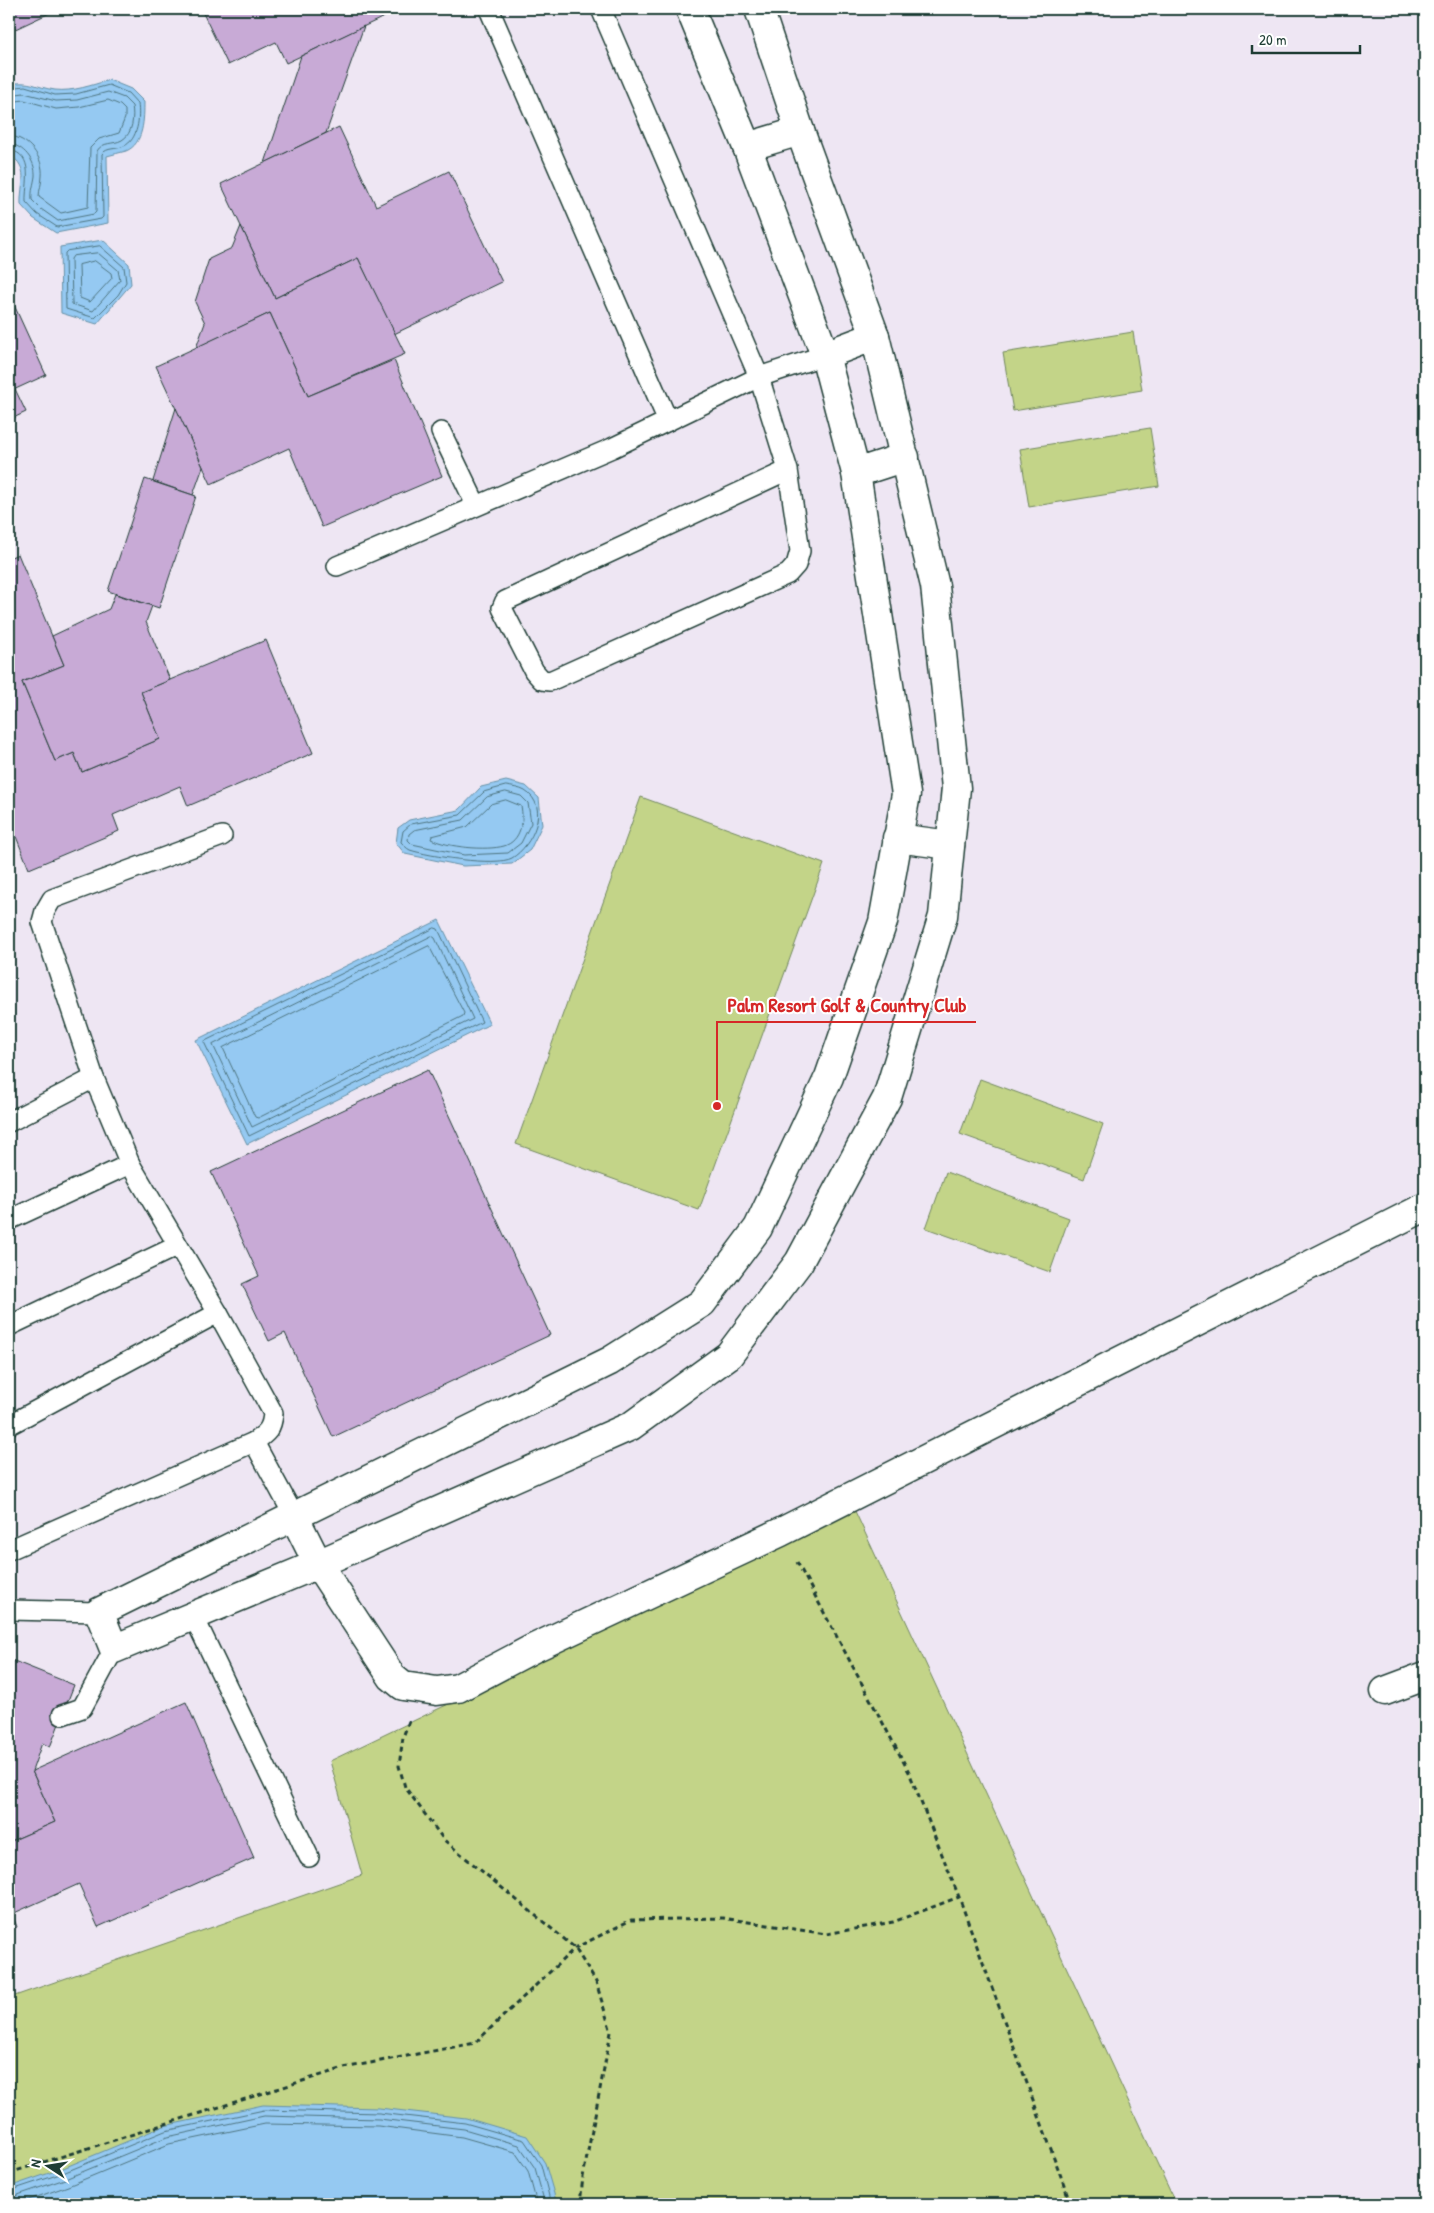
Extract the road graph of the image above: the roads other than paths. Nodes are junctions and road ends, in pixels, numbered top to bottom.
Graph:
1 (490, 9) edge
2 (601, 9) edge
3 (690, 9) edge
4 (759, 9) edge
5 (800, 131) junction
6 (747, 147) junction
7 (875, 336) junction
8 (825, 355) junction
9 (759, 377) junction
10 (668, 421) junction
11 (441, 432) dead end
12 (906, 457) junction
13 (788, 470) junction
14 (856, 473) junction
15 (476, 505) junction
16 (337, 566) dead end
17 (222, 836) dead end
18 (898, 838) junction
19 (950, 845) junction
20 (94, 1078) junction
21 (9, 1122) edge
22 (130, 1164) junction
23 (1425, 1207) edge
24 (9, 1220) edge
25 (177, 1246) junction
26 (218, 1313) junction
27 (9, 1326) edge
28 (9, 1425) edge
29 (254, 1442) junction
30 (294, 1516) junction
31 (9, 1550) edge
32 (318, 1564) junction
33 (9, 1610) edge
34 (99, 1612) junction
35 (193, 1615) junction
36 (114, 1650) junction
37 (1425, 1676) edge
38 (1385, 1691) dead end
39 (62, 1715) dead end
40 (308, 1857) dead end

1 - 10 lane
2 - 9 lane
3 - 6 street
4 - 5 street
5 - 6 street
5 - 7 street
6 - 8 street
7 - 8 street
7 - 12 street
8 - 9 lane
8 - 14 street
9 - 10 lane
9 - 13 lane
10 - 15 lane
11 - 15 lane
12 - 14 street
12 - 19 street
13 - 13 lane
14 - 18 street
15 - 16 lane
17 - 20 lane
18 - 19 street
18 - 30 street
19 - 32 street
20 - 21 lane
20 - 22 lane
22 - 24 lane
22 - 25 lane
23 - 32 street
25 - 26 lane
25 - 27 lane
26 - 28 lane
26 - 29 lane
29 - 30 lane
29 - 31 lane
30 - 32 street
30 - 34 street
32 - 35 street
33 - 34 lane
34 - 36 street
35 - 36 street
35 - 40 lane
36 - 39 lane
37 - 38 street

